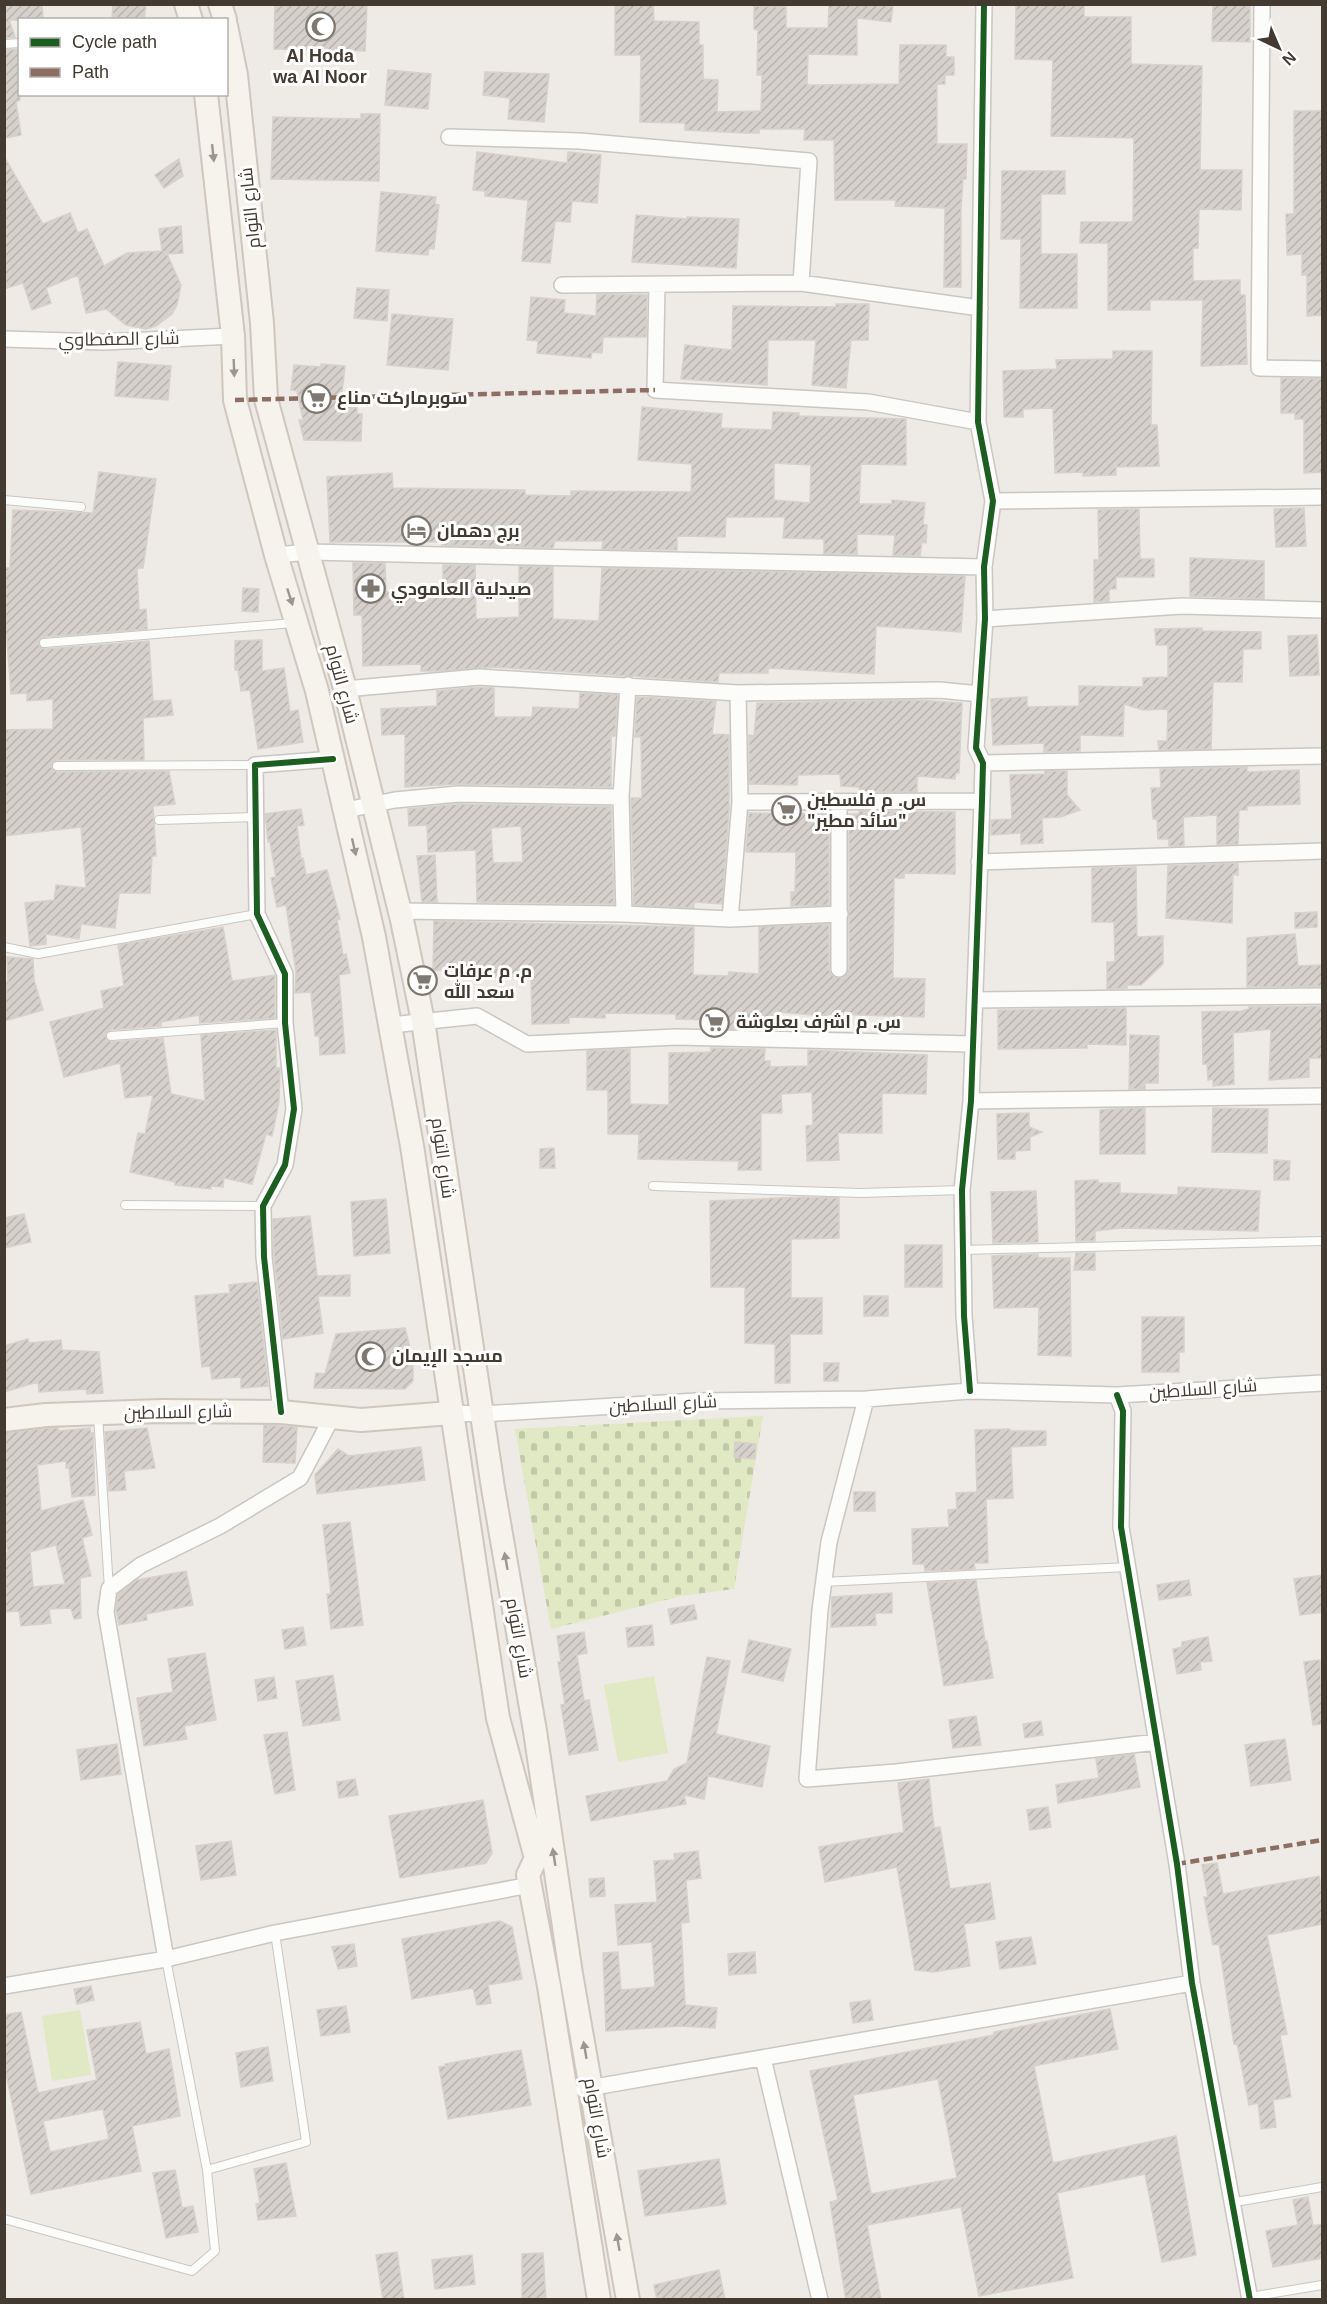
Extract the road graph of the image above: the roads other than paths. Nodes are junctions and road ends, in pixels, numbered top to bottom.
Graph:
1 (984, 4) edge
2 (1262, 4) edge
3 (228, 36) edge
4 (206, 96) edge
5 (450, 137) dead end
6 (801, 284) junction
7 (562, 285) dead end
8 (657, 285) junction
9 (980, 308) junction
10 (233, 336) junction
11 (4, 339) edge
12 (1323, 369) edge
13 (978, 422) junction
14 (1323, 497) edge
15 (4, 500) edge
16 (993, 501) junction
17 (81, 507) dead end
18 (309, 552) junction
19 (276, 555) junction
20 (984, 567) junction
21 (1323, 610) edge
22 (985, 619) junction
23 (298, 622) junction
24 (44, 643) dead end
25 (628, 685) junction
26 (345, 689) junction
27 (738, 693) junction
28 (980, 694) junction
29 (1323, 756) edge
30 (333, 759) junction
31 (983, 763) junction
32 (255, 765) junction
33 (57, 766) dead end
34 (621, 797) junction
35 (982, 801) junction
36 (740, 802) junction
37 (839, 802) junction
38 (373, 805) junction
39 (345, 810) junction
40 (256, 817) junction
41 (159, 820) dead end
42 (1323, 851) edge
43 (979, 861) junction
44 (400, 911) junction
45 (257, 914) junction
46 (624, 914) junction
47 (840, 914) junction
48 (730, 919) junction
49 (4, 947) edge
50 (839, 969) dead end
51 (1323, 996) edge
52 (975, 1000) junction
53 (423, 1022) junction
54 (285, 1023) junction
55 (391, 1025) junction
56 (111, 1036) dead end
57 (973, 1044) junction
58 (1323, 1096) edge
59 (971, 1101) junction
60 (653, 1186) dead end
61 (962, 1190) junction
62 (125, 1205) dead end
63 (263, 1206) junction
64 (1323, 1242) edge
65 (962, 1250) junction
66 (1323, 1383) edge
67 (970, 1391) junction
68 (1117, 1395) junction
69 (866, 1399) junction
70 (281, 1412) junction
71 (98, 1413) junction
72 (451, 1413) junction
73 (482, 1414) junction
74 (331, 1419) junction
75 (4, 1420) edge
76 (1128, 1567) junction
77 (823, 1582) junction
78 (109, 1589) junction
79 (1157, 1742) junction
80 (530, 1885) junction
81 (275, 1934) junction
82 (166, 1959) junction
83 (1192, 1983) junction
84 (4, 1986) edge
85 (763, 2058) junction
86 (592, 2088) junction
87 (566, 2092) junction
88 (207, 2170) junction
89 (1323, 2187) edge
90 (1230, 2203) junction
91 (4, 2219) edge
92 (1323, 2285) edge
93 (1250, 2298) edge
94 (599, 2300) edge
95 (628, 2300) edge
96 (820, 2300) edge

1 - 9 street
2 - 12 street
3 - 18 main road, شارع التوام
4 -> 10 main road, شارع التوام
5 - 6 street
6 - 8 street
6 - 9 street
7 - 8 street
8 - 13 street
9 - 13 street
10 - 11 street, شارع الصفطاوي
10 -> 19 main road, شارع التوام
13 - 16 street
14 - 16 street
15 - 17 lane
16 - 20 street
18 - 19 street
18 - 20 street
18 - 26 main road, شارع التوام
19 -> 23 main road, شارع التوام
20 - 22 street
21 - 22 street
22 - 28 street
23 - 24 lane
23 - 30 main road, شارع التوام
25 - 26 street
25 - 27 street
25 - 34 street
26 - 38 main road, شارع التوام
27 - 28 street
27 - 36 street
28 - 31 street
29 - 31 street
30 - 32 street
30 - 39 main road, شارع التوام
31 - 35 street
32 - 33 lane
32 - 40 street
34 - 38 street
34 - 46 street
35 - 37 street
35 - 43 street
36 - 37 street
36 - 48 street
37 - 47 street
38 - 39 street
38 - 44 main road, شارع التوام
39 -> 55 main road, شارع التوام
40 - 41 lane
40 - 45 street
42 - 43 street
43 - 52 street
44 - 46 street
44 - 53 main road, شارع التوام
45 - 49 lane
45 - 54 street
46 - 48 street
47 - 48 street
47 - 50 street
51 - 52 street
52 - 57 street
53 - 55 street
53 - 57 street
53 - 73 main road, شارع التوام
54 - 56 lane
54 - 63 street
55 - 72 main road, شارع التوام
57 - 59 street
58 - 59 street
59 - 61 street
60 - 61 lane
61 - 65 street
62 - 63 lane
63 - 70 street
64 - 65 lane
65 - 67 street
66 - 68 street, شارع السلاطين
67 - 68 street, شارع السلاطين
67 - 69 street, شارع السلاطين
68 - 76 street
69 - 73 street, شارع السلاطين
69 - 77 street
70 - 71 main road, شارع السلاطين
70 - 74 main road, شارع السلاطين
71 - 75 main road, شارع السلاطين
71 - 78 lane
72 - 73 street, شارع السلاطين
72 - 74 main road, شارع السلاطين
72 - 80 main road, شارع التوام
86 -> 73 main road, شارع التوام
74 - 78 street
76 - 77 lane
76 - 79 street
77 - 79 street
78 - 82 street
79 - 83 street
80 - 81 street
80 - 87 main road, شارع التوام
81 - 82 street
81 - 88 lane
82 - 84 street
82 - 88 lane
83 - 85 street
83 - 90 street
85 - 86 street
85 - 96 street
86 - 87 street
95 -> 86 main road, شارع التوام
87 - 94 main road, شارع التوام
88 - 91 lane
89 - 90 lane
90 - 93 street
92 - 93 lane

